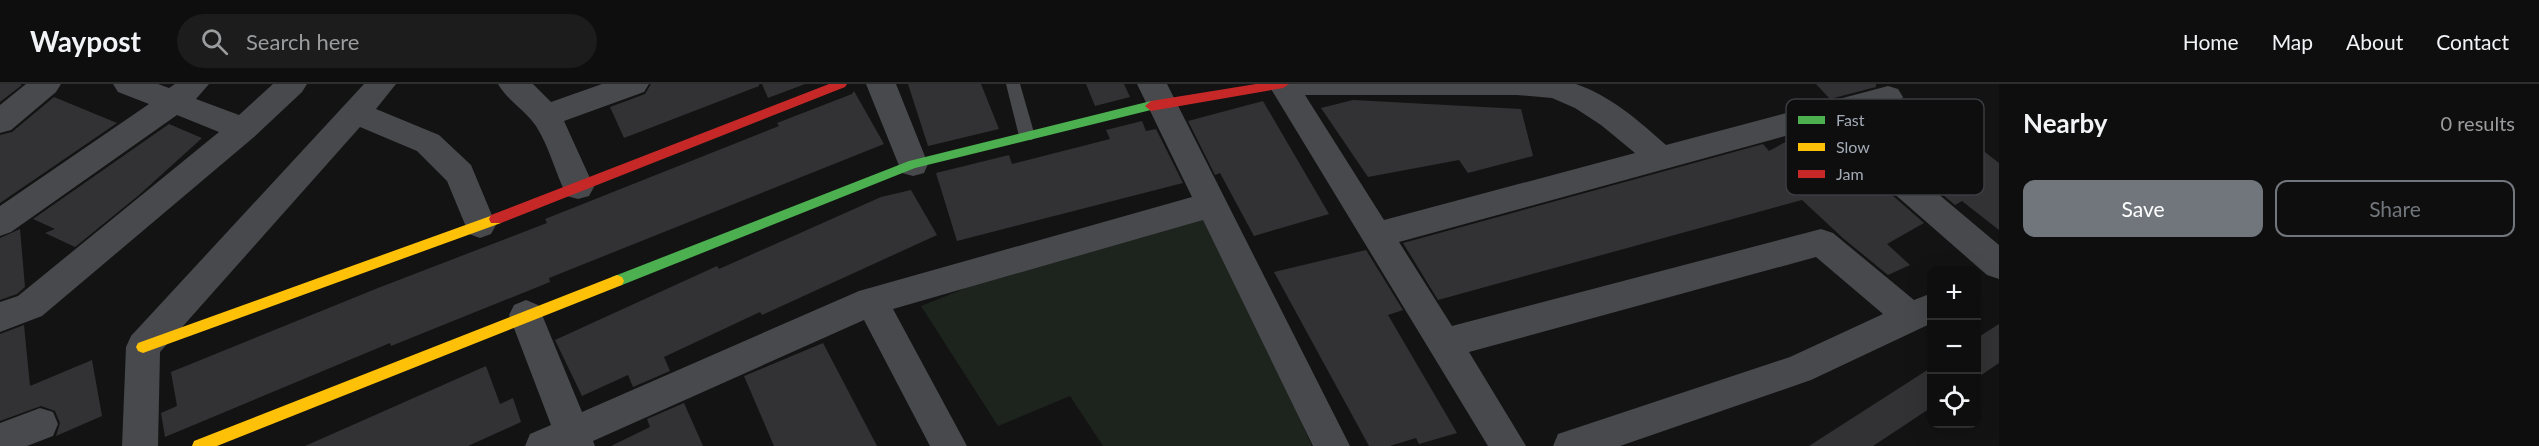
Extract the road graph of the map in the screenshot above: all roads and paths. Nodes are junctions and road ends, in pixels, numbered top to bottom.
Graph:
1 (46, 84) edge
2 (128, 84) edge
3 (291, 84) edge
4 (381, 84) edge
5 (513, 84) edge
6 (634, 84) edge
7 (841, 84) edge
8 (881, 84) edge
9 (1013, 84) edge
10 (1283, 84) edge
11 (1295, 84) edge
12 (183, 94) edge
13 (1156, 94) edge
14 (1888, 97) dead end
15 (1880, 99) edge
16 (354, 112) junction
17 (545, 116) junction
18 (0, 122) edge
19 (1786, 124) edge
20 (243, 129) junction
21 (1027, 136) junction
22 (1660, 158) junction
23 (913, 164) junction
24 (578, 187) junction
25 (1917, 195) edge
26 (1213, 204) junction
27 (0, 223) edge
28 (480, 225) junction
29 (1376, 235) junction
30 (1999, 266) edge
31 (1981, 277) edge
32 (871, 301) junction
33 (1921, 312) edge
34 (526, 315) junction
35 (0, 317) edge
36 (1443, 344) junction
37 (143, 347) junction
38 (40, 424) dead end
39 (0, 440) edge
40 (564, 441) edge
41 (140, 446) edge
42 (199, 446) edge
43 (950, 446) edge
44 (1332, 446) edge
45 (1508, 446) edge
46 (1571, 446) edge

1 - 18 street
2 - 12 street
3 - 20 street
4 - 16 street
5 - 17 street
6 - 17 street
7 - 24 street
8 - 23 street
9 - 21 lane
10 - 13 street
10 - 29 street
11 - 22 street
12 - 20 street
12 - 27 street
13 - 21 street
13 - 26 street
14 - 15 street
16 - 28 street
16 - 37 street
17 - 24 street
19 - 22 street
20 - 35 street
21 - 23 street
22 - 29 street
23 - 34 street
24 - 28 street
25 - 30 street
26 - 32 street
26 - 44 street
28 - 37 street
29 - 36 street
30 - 31 street
32 - 40 street
32 - 43 street
33 - 36 street
33 - 46 street
34 - 40 street
34 - 42 street
36 - 45 street
37 - 41 street
38 - 39 street

